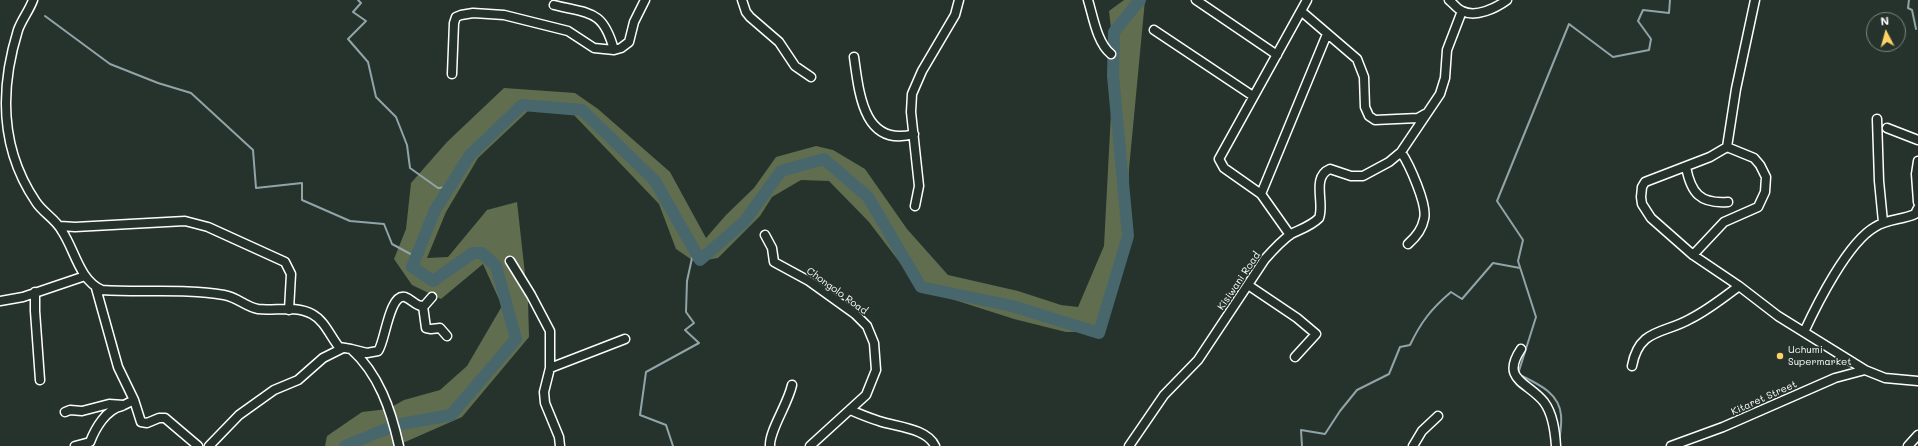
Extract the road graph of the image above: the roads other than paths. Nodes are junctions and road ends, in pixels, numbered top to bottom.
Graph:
1 (33, 0) edge
2 (645, 0) edge
3 (742, 0) edge
4 (959, 0) edge
5 (1088, 0) edge
6 (1196, 0) edge
7 (1307, 0) edge
8 (1450, 0) edge
9 (1507, 0) edge
10 (1756, 0) edge
11 (554, 5) dead end
12 (1301, 11) junction
13 (1462, 11) junction
14 (1154, 30) dead end
15 (1327, 34) junction
16 (614, 50) junction
17 (1111, 54) dead end
18 (1277, 55) junction
19 (854, 57) dead end
20 (452, 74) dead end
21 (811, 77) dead end
22 (1254, 96) junction
23 (1430, 112) junction
24 (1877, 119) dead end
25 (1887, 128) dead end
26 (914, 134) junction
27 (1918, 140) edge
28 (1727, 147) junction
29 (1401, 152) junction
30 (1918, 161) edge
31 (1686, 167) junction
32 (1261, 194) junction
33 (1728, 202) dead end
34 (1918, 202) edge
35 (915, 206) dead end
36 (1918, 208) edge
37 (1883, 222) junction
38 (60, 226) junction
39 (1290, 235) junction
40 (766, 236) dead end
41 (1408, 244) dead end
42 (1693, 255) junction
43 (510, 261) dead end
44 (85, 276) junction
45 (1248, 285) junction
46 (1739, 286) junction
47 (96, 288) junction
48 (36, 292) junction
49 (432, 297) dead end
50 (0, 301) edge
51 (423, 306) junction
52 (289, 310) junction
53 (1804, 332) junction
54 (446, 336) dead end
55 (625, 339) dead end
56 (347, 348) junction
57 (1521, 349) dead end
58 (1294, 357) dead end
59 (1632, 366) dead end
60 (550, 368) junction
61 (1865, 370) junction
62 (40, 380) dead end
63 (1918, 381) edge
64 (792, 386) dead end
65 (134, 400) junction
66 (124, 405) junction
67 (850, 410) junction
68 (65, 412) dead end
69 (1438, 416) dead end
70 (1918, 435) edge
71 (75, 446) edge
72 (198, 446) edge
73 (209, 446) edge
74 (399, 446) edge
75 (560, 446) edge
76 (770, 446) edge
77 (810, 446) edge
78 (936, 446) edge
79 (1129, 446) edge
80 (1413, 446) edge
81 (1556, 446) edge
82 (1671, 446) edge
83 (1908, 446) edge

1 - 38 street
2 - 16 street
3 - 21 street
4 - 26 street
5 - 17 street
6 - 18 street
7 - 12 street
8 - 13 street
9 - 13 street
10 - 28 street
11 - 16 street
12 - 15 street
12 - 18 street
13 - 23 street, Kisiwani Road
14 - 22 street
15 - 23 street
15 - 32 street
16 - 20 street
18 - 22 street
19 - 26 street
22 - 32 street
23 - 29 street, Kisiwani Road
24 - 37 street
25 - 27 street
26 - 35 street
28 - 31 street
28 - 42 street
29 - 39 street, Kisiwani Road
29 - 41 street
30 - 34 street
31 - 33 street
31 - 42 street
32 - 39 street
36 - 37 street
37 - 53 street
38 - 44 street
38 - 52 street
39 - 45 street, Kisiwani Road
40 - 67 street, Chongolo Road
42 - 46 street
43 - 60 street
44 - 47 street
44 - 48 street
45 - 58 street
45 - 79 street, Kisiwani Road
46 - 53 street
46 - 59 street
47 - 52 street
47 - 65 street
48 - 50 street
48 - 62 street
49 - 51 street
51 - 54 street
51 - 56 street
52 - 56 street
53 - 61 street
55 - 60 street
56 - 73 street
56 - 74 street
57 - 81 street
60 - 75 street
61 - 63 street
61 - 82 street, Kitaret Street
64 - 76 street
65 - 66 street
65 - 72 street
66 - 68 street
66 - 71 street
67 - 77 street, Chongolo Road
67 - 78 street
69 - 80 street
70 - 83 street

